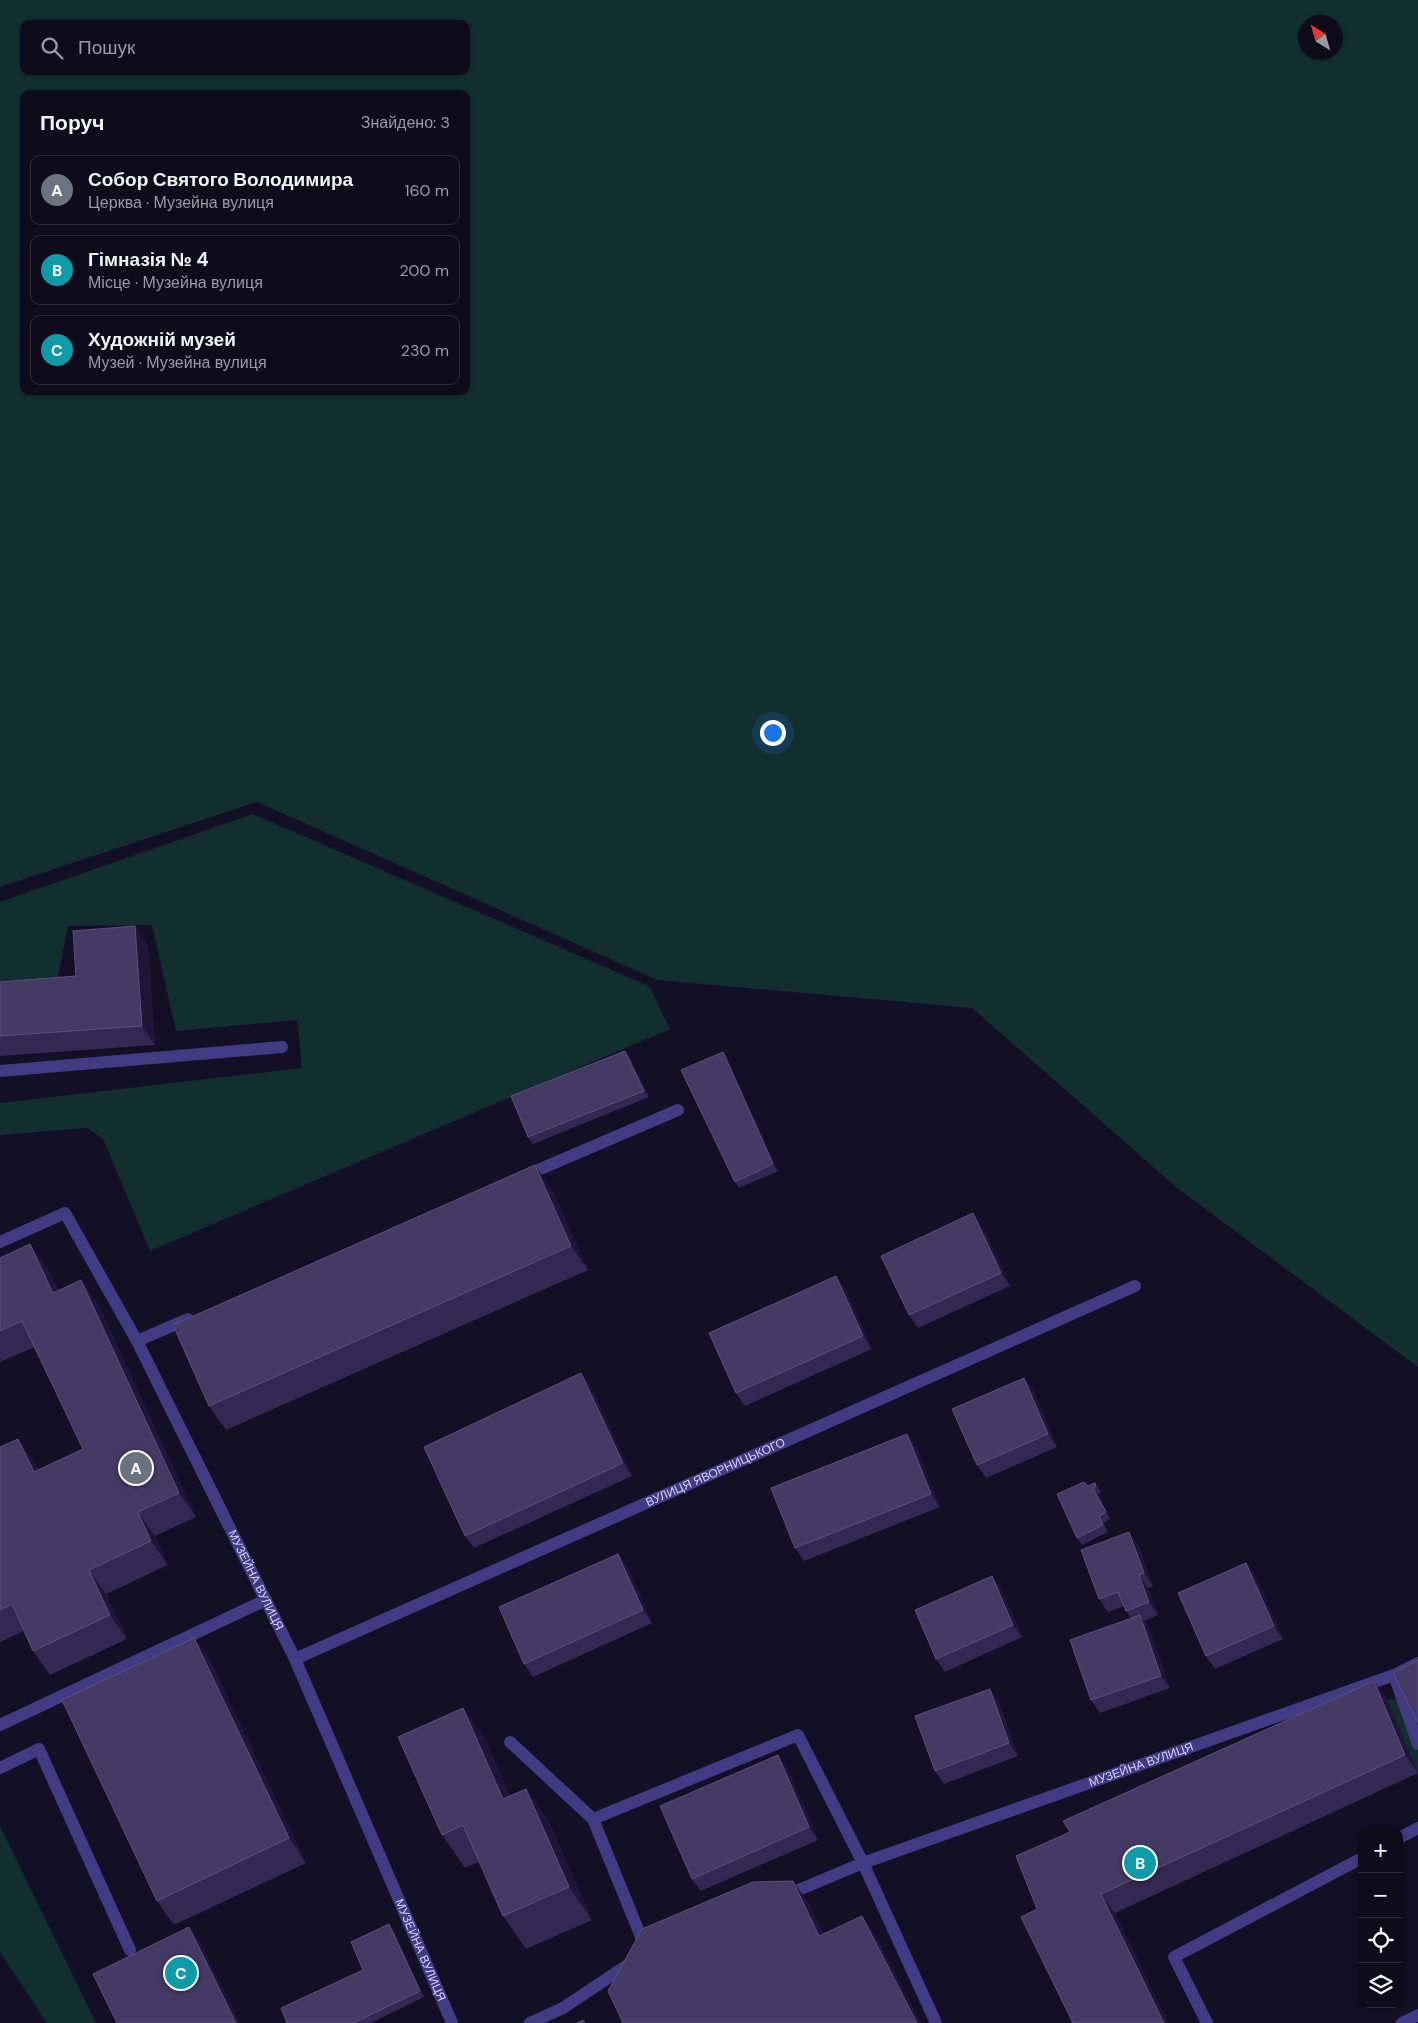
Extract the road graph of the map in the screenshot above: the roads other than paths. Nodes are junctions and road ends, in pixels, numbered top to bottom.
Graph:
1 (282, 1047) dead end
2 (0, 1071) edge
3 (678, 1110) dead end
4 (513, 1181) edge
5 (0, 1242) edge
6 (1135, 1286) dead end
7 (202, 1314) edge
8 (137, 1341) junction
9 (266, 1600) junction
10 (295, 1659) junction
11 (1418, 1664) edge
12 (1394, 1675) junction
13 (0, 1725) edge
14 (510, 1742) dead end
15 (1418, 1744) edge
16 (0, 1768) edge
17 (593, 1819) junction
18 (1418, 1828) edge
19 (1403, 1836) edge
20 (1358, 1860) edge
21 (863, 1863) junction
22 (773, 1900) edge
23 (130, 1950) dead end
24 (1418, 2014) edge
25 (452, 2023) edge
26 (530, 2023) edge
27 (936, 2023) edge
28 (1207, 2023) edge
29 (1402, 2023) edge

1 - 2 street
3 - 4 street
5 - 8 street, МУЗЕЙНА ВУЛИЦЯ
6 - 10 street, ВУЛИЦЯ ЯВОРНИЦЬКОГО
7 - 8 street
8 - 9 street, МУЗЕЙНА ВУЛИЦЯ
9 - 10 street, МУЗЕЙНА ВУЛИЦЯ
9 - 13 street
10 - 25 street, МУЗЕЙНА ВУЛИЦЯ
11 - 12 street, МУЗЕЙНА ВУЛИЦЯ
12 - 15 street
12 - 21 street, МУЗЕЙНА ВУЛИЦЯ
14 - 17 street
16 - 23 street
17 - 21 street
17 - 26 street
18 - 19 street
20 - 28 street
21 - 22 street, МУЗЕЙНА ВУЛИЦЯ
21 - 27 street
24 - 29 street

